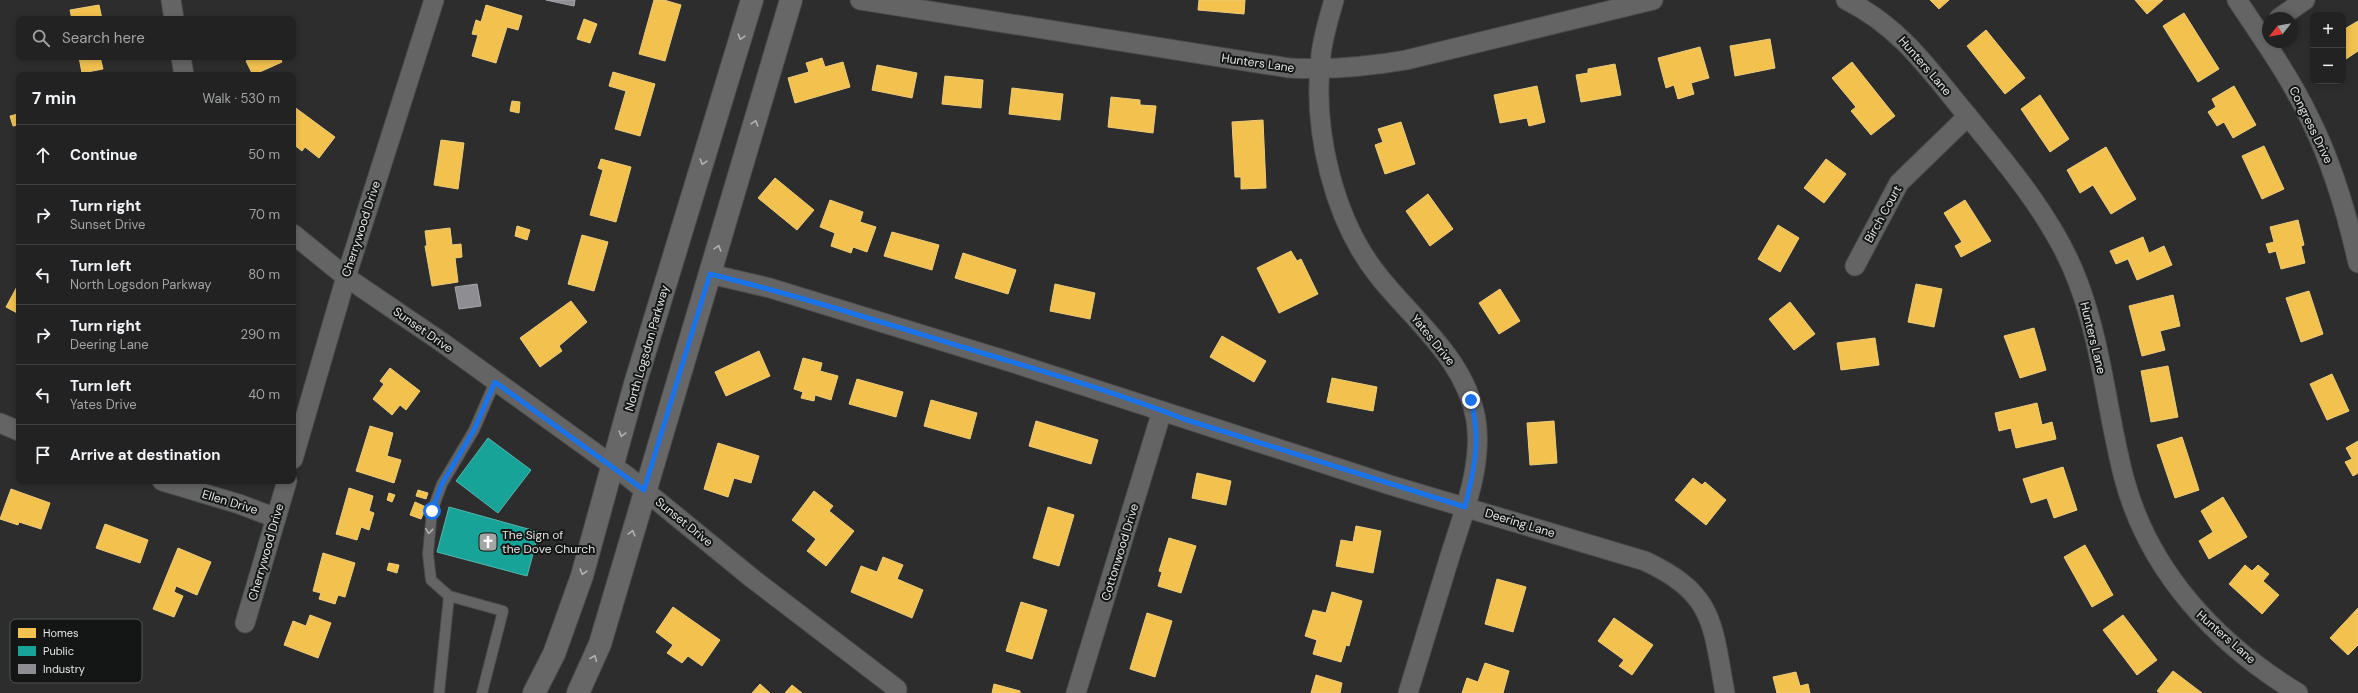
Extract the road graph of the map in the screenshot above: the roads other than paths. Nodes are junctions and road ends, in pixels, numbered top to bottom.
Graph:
1 (171, 0) edge
2 (434, 0) edge
3 (752, 0) edge
4 (791, 0) edge
5 (860, 0) edge
6 (1334, 0) edge
7 (1653, 0) edge
8 (1846, 0) edge
9 (2236, 0) edge
10 (2304, 0) edge
11 (2287, 12) edge
12 (174, 16) edge
13 (2262, 28) edge
14 (2272, 48) edge
15 (182, 60) edge
16 (1320, 70) junction
17 (184, 72) edge
18 (1968, 116) junction
19 (296, 236) edge
20 (2358, 263) edge
21 (1855, 266) dead end
22 (710, 274) junction
23 (346, 277) junction
24 (495, 382) junction
25 (1162, 410) junction
26 (0, 423) edge
27 (16, 430) edge
28 (296, 449) edge
29 (613, 468) junction
30 (172, 484) edge
31 (285, 484) edge
32 (644, 490) junction
33 (1465, 507) junction
34 (276, 518) junction
35 (450, 596) junction
36 (245, 623) dead end
37 (897, 689) dead end
38 (439, 693) edge
39 (482, 693) edge
40 (534, 693) edge
41 (578, 693) edge
42 (1076, 693) edge
43 (1408, 693) edge
44 (1725, 693) edge
45 (2298, 693) edge

1 - 12 street
2 - 23 street, Cherrywood Drive
3 -> 29 main road, North Logsdon Parkway
22 -> 4 main road
5 - 16 street, Hunters Lane
6 - 16 street, Yates Drive
7 - 16 street, Hunters Lane
8 - 18 street, Hunters Lane
9 - 13 street, Congress Drive
10 - 11 street
14 - 20 street, Congress Drive
15 - 17 street
16 - 33 street, Yates Drive
18 - 21 street, Birch Court
18 - 45 street, Hunters Lane
19 - 23 street, Sunset Drive
22 - 25 street, Deering Lane
22 - 32 main road
23 - 24 street, Sunset Drive
23 - 28 street, Cherrywood Drive
24 - 29 street, Sunset Drive
24 -> 35 lane
25 - 33 street, Deering Lane
25 - 42 street, Cottonwood Drive
26 - 27 street
29 - 32 street, Sunset Drive
29 -> 40 main road, North Logsdon Parkway
30 - 34 street, Ellen Drive
31 - 34 street, Cherrywood Drive
32 - 37 street, Sunset Drive
41 -> 32 main road
33 - 43 street, Yates Drive
33 - 44 street, Deering Lane
34 - 36 street, Cherrywood Drive
35 - 38 lane
35 - 39 lane

